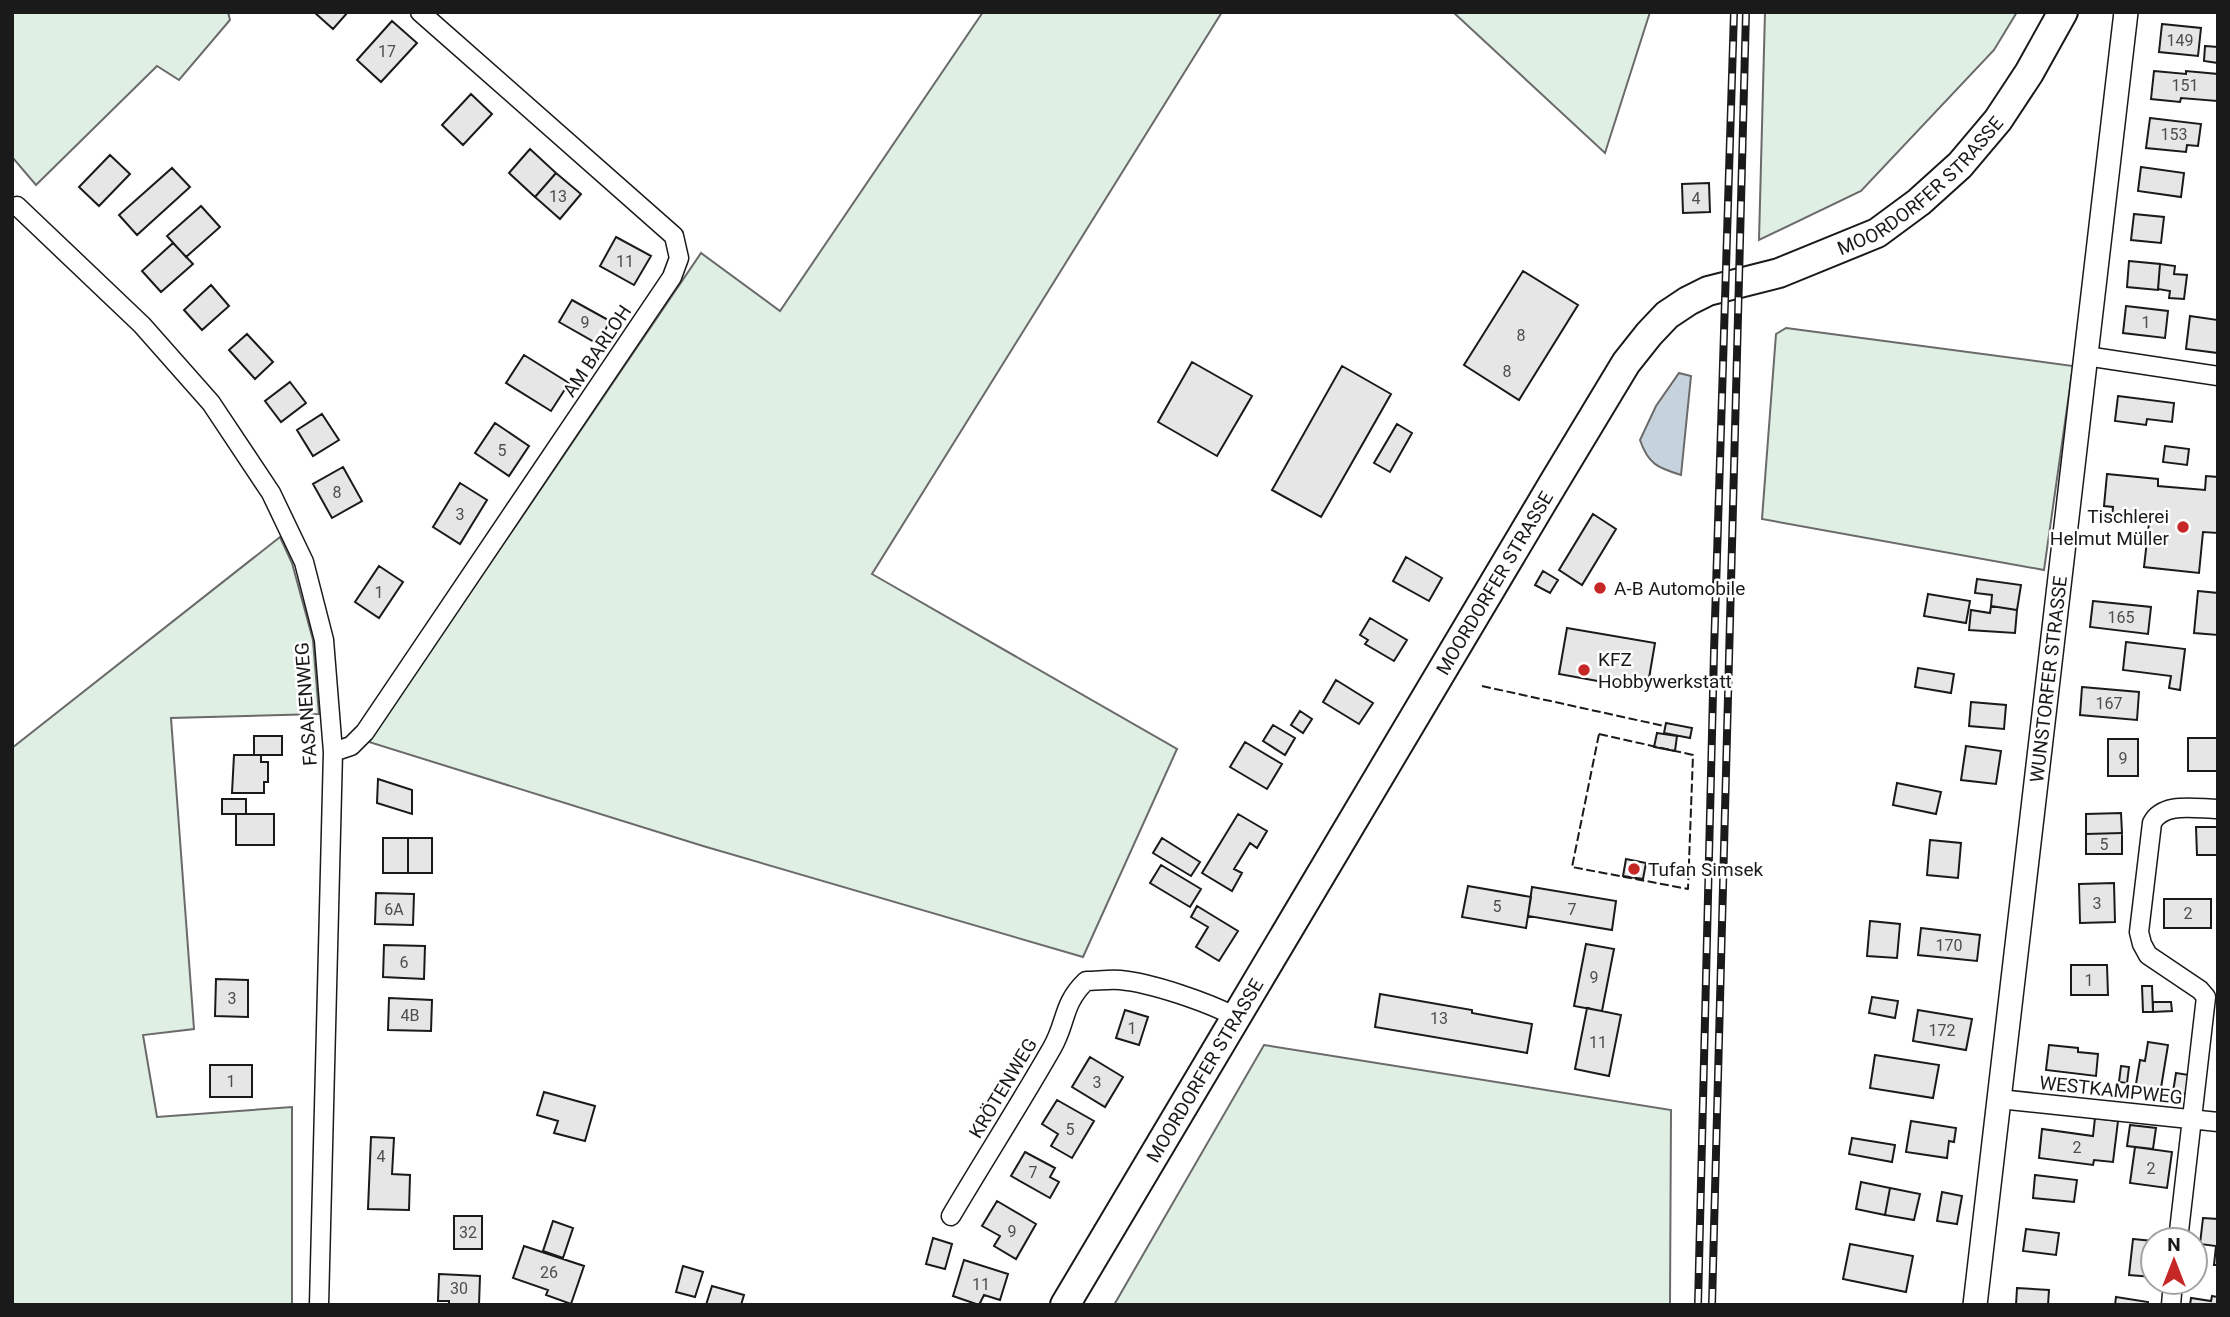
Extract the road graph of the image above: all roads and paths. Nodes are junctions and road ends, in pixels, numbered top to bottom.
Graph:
1 (420, 12) edge
2 (2063, 12) edge
3 (2126, 12) edge
4 (17, 206) dead end
5 (2086, 356) junction
6 (2218, 376) edge
7 (333, 752) junction
8 (2218, 809) edge
9 (1236, 1017) junction
10 (1999, 1099) junction
11 (2192, 1119) junction
12 (2218, 1122) edge
13 (951, 1216) dead end
14 (2180, 1226) edge
15 (321, 1304) edge
16 (1065, 1305) edge
17 (1975, 1305) edge

1 - 7 street, AM BARLOH
2 - 9 main road, MOORDORFER STRASSE
3 - 5 street, WUNSTORFER STRASSE
4 - 7 street, FASANENWEG
5 - 6 street
5 - 10 street, WUNSTORFER STRASSE
7 - 15 street, FASANENWEG
8 - 11 street
9 - 13 street, KRÖTENWEG
9 - 16 main road, MOORDORFER STRASSE
10 - 11 street, WESTKAMPWEG
10 - 17 street, WUNSTORFER STRASSE
11 - 12 street, WESTKAMPWEG
11 - 14 street

